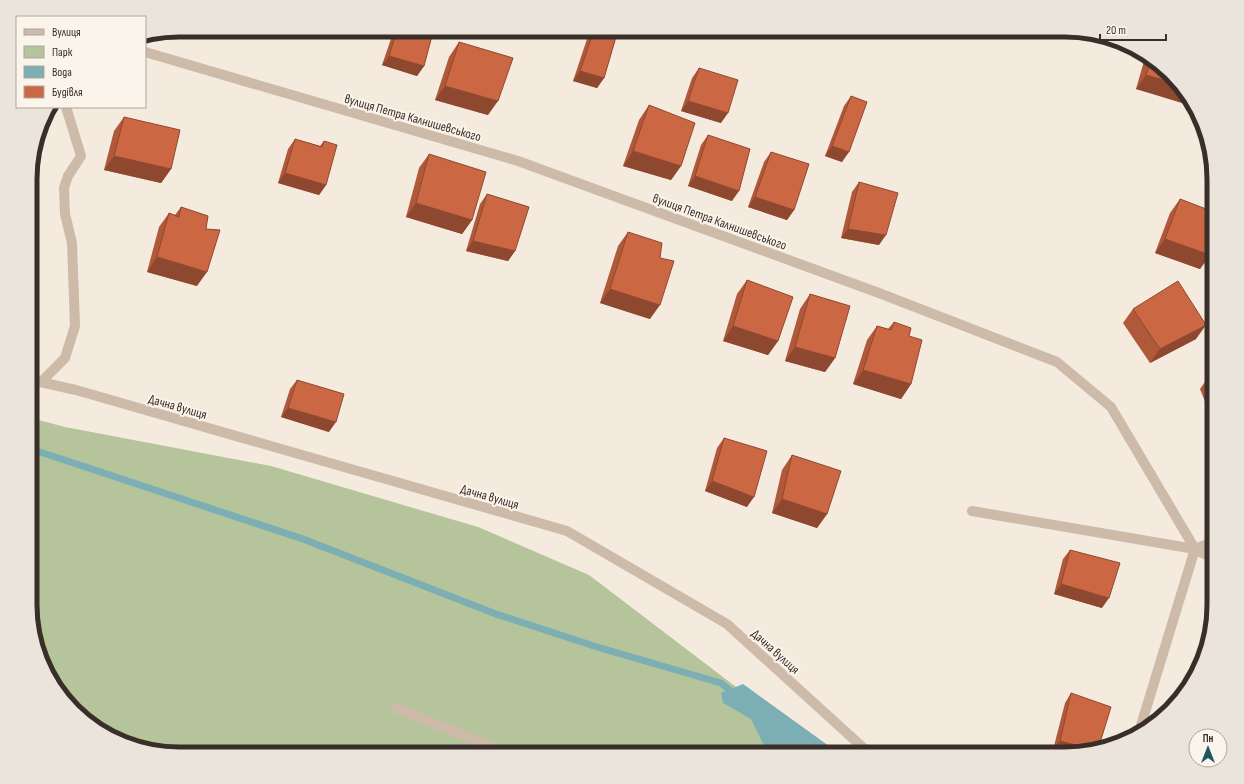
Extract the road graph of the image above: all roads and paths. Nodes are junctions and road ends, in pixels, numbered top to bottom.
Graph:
1 (146, 52) edge
2 (66, 108) edge
3 (37, 380) edge
4 (37, 381) edge
5 (972, 511) dead end
6 (1207, 544) edge
7 (1195, 549) junction
8 (1207, 555) edge
9 (396, 708) dead end
10 (1141, 725) edge
11 (493, 747) edge
12 (862, 747) edge

1 - 7 street, вулиця Петра Калнишевського
2 - 3 street
4 - 12 street, Дачна вулиця
5 - 7 street
6 - 7 street
7 - 8 street
7 - 10 street
9 - 11 street

